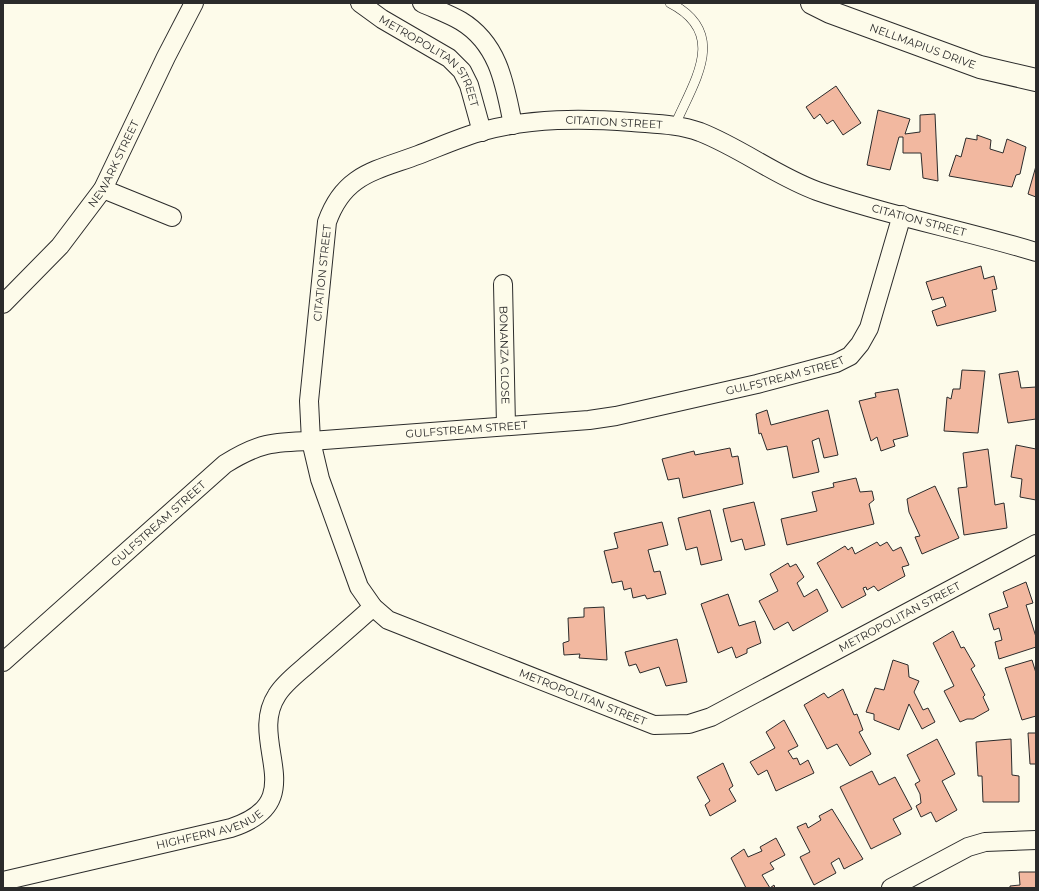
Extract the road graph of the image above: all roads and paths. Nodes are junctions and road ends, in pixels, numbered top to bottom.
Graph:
1 (194, 3) edge
2 (360, 3) edge
3 (422, 3) edge
4 (670, 3) edge
5 (812, 3) edge
6 (1036, 80) edge
7 (513, 125) junction
8 (675, 125) junction
9 (482, 132) junction
10 (103, 189) junction
11 (902, 215) junction
12 (172, 217) dead end
13 (1036, 252) edge
14 (503, 284) dead end
15 (3, 304) edge
16 (506, 426) junction
17 (311, 441) junction
18 (1036, 544) edge
19 (373, 607) junction
20 (3, 662) edge
21 (1036, 840) edge
22 (3, 881) edge
23 (891, 888) edge

1 - 10 street, NEWARK STREET
2 - 9 street, METROPOLITAN STREET
3 - 7 street
4 - 8 lane
5 - 6 main road, NELLMAPIUS DRIVE
7 - 8 street, CITATION STREET
7 - 9 street, CITATION STREET
8 - 11 street, CITATION STREET
9 - 17 street, CITATION STREET
10 - 12 street
10 - 15 street, NEWARK STREET
11 - 13 street, CITATION STREET
11 - 16 street, GULFSTREAM STREET
14 - 16 street, BONANZA CLOSE
16 - 17 street, GULFSTREAM STREET
17 - 19 street, METROPOLITAN STREET
17 - 20 street, GULFSTREAM STREET
18 - 19 street, METROPOLITAN STREET
19 - 22 street, HIGHFERN AVENUE
21 - 23 street

